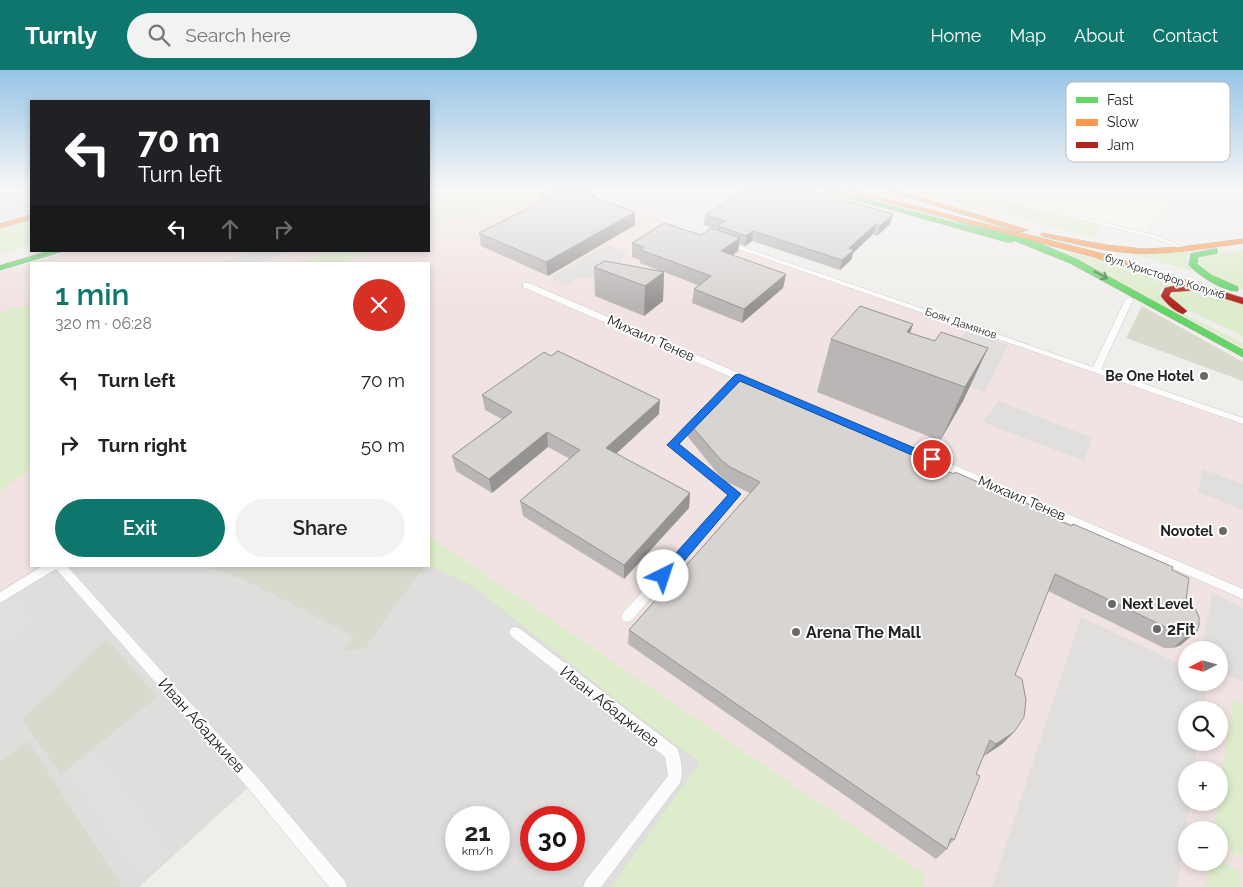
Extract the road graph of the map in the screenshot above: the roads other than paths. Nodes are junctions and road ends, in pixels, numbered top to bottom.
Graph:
1 (685, 229) edge
2 (972, 229) edge
3 (987, 229) edge
4 (997, 229) edge
5 (1021, 229) edge
6 (1021, 229) edge
7 (1125, 229) edge
8 (1024, 230) junction
9 (1045, 235) junction
10 (1243, 241) edge
11 (1243, 247) edge
12 (1182, 248) junction
13 (30, 249) edge
14 (56, 252) edge
15 (1057, 254) junction
16 (0, 259) edge
17 (0, 268) edge
18 (526, 285) dead end
19 (1243, 293) edge
20 (1129, 300) dead end
21 (1243, 301) edge
22 (1226, 331) dead end
23 (1243, 354) edge
24 (1096, 370) junction
25 (739, 377) junction
26 (731, 385) edge
27 (705, 412) edge
28 (1243, 421) edge
29 (50, 567) edge
30 (61, 567) edge
31 (1243, 594) edge
32 (0, 598) edge
33 (627, 617) dead end
34 (515, 632) dead end
35 (340, 887) edge
36 (591, 887) edge

1 - 24 street, Боян Дамянов
2 - 15 main road
3 - 15 main road
4 - 21 main road, бул. Христофор Колумб
5 - 8 main road
6 - 8 main road, бул. Христофор Колумб
7 - 12 street
8 - 9 main road, бул. Христофор Колумб
9 - 12 main road
9 - 19 main road, бул. Христофор Колумб
10 - 12 main road
11 - 19 main road
13 - 16 main road
14 - 17 main road
15 -> 23 main road
18 - 25 street, Михаил Тенев
20 - 24 street
21 - 22 main road
24 - 28 street, Боян Дамянов
25 - 26 street
25 - 31 street, Михаил Тенев
27 - 33 street
29 - 32 street
30 - 35 street, Иван Абаджиев
34 - 36 street, Иван Абаджиев

